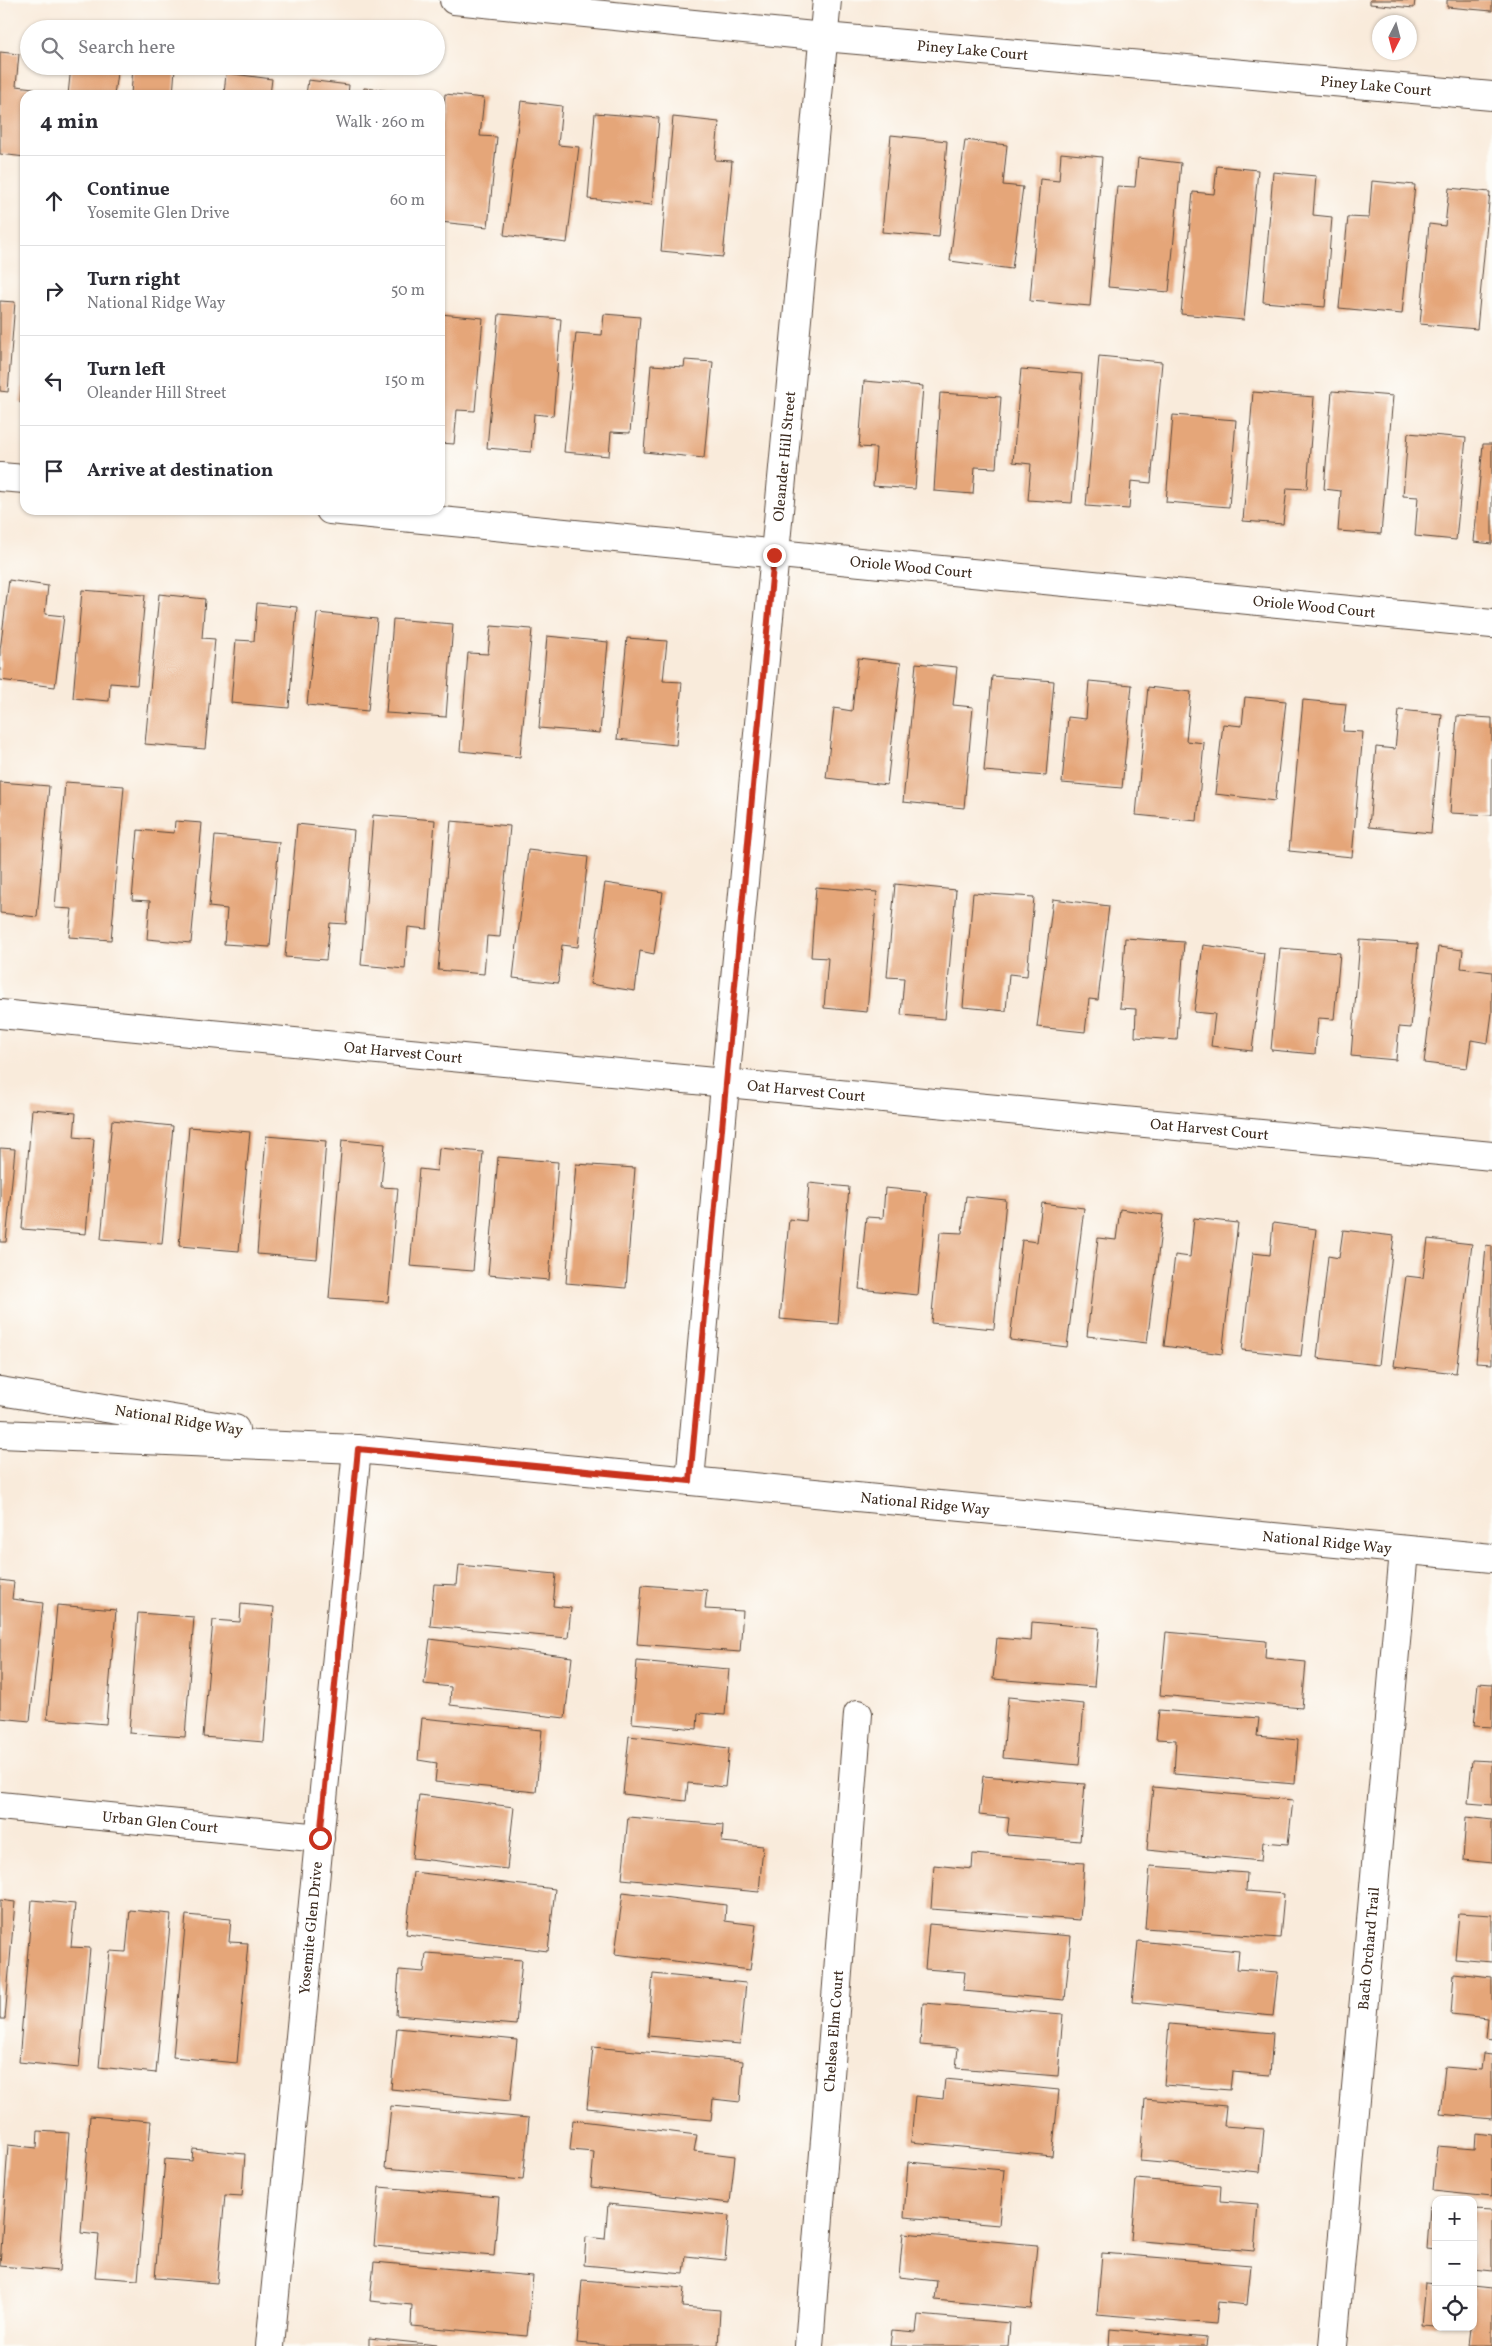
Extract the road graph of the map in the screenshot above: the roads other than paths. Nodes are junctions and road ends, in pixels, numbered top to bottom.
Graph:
1 (454, 0) edge
2 (827, 0) edge
3 (824, 36) junction
4 (1492, 96) edge
5 (0, 477) edge
6 (20, 479) edge
7 (379, 515) edge
8 (774, 555) junction
9 (1492, 624) edge
10 (0, 1014) edge
11 (725, 1085) junction
12 (1492, 1156) edge
13 (0, 1391) edge
14 (0, 1434) edge
15 (358, 1449) junction
16 (690, 1481) junction
17 (1404, 1551) junction
18 (1492, 1558) edge
19 (858, 1714) dead end
20 (0, 1806) edge
21 (320, 1838) junction
22 (270, 2346) edge
23 (809, 2346) edge
24 (1333, 2346) edge

1 - 3 street, Piney Lake Court
2 - 3 street, Oleander Hill Street
3 - 4 street, Piney Lake Court
3 - 8 street, Oleander Hill Street
5 - 6 street
7 - 8 street, Oriole Wood Court
8 - 9 street, Oriole Wood Court
8 - 11 street, Oleander Hill Street
10 - 11 street, Oat Harvest Court
11 - 12 street, Oat Harvest Court
11 - 16 street, Oleander Hill Street
13 - 15 street, National Ridge Way
14 - 15 street, National Ridge Way
15 - 16 street, National Ridge Way
15 - 21 street, Yosemite Glen Drive
16 - 17 street, National Ridge Way
17 - 18 street, National Ridge Way
17 - 24 street, Bach Orchard Trail
19 - 23 street, Chelsea Elm Court
20 - 21 street, Urban Glen Court
21 - 22 street, Yosemite Glen Drive

